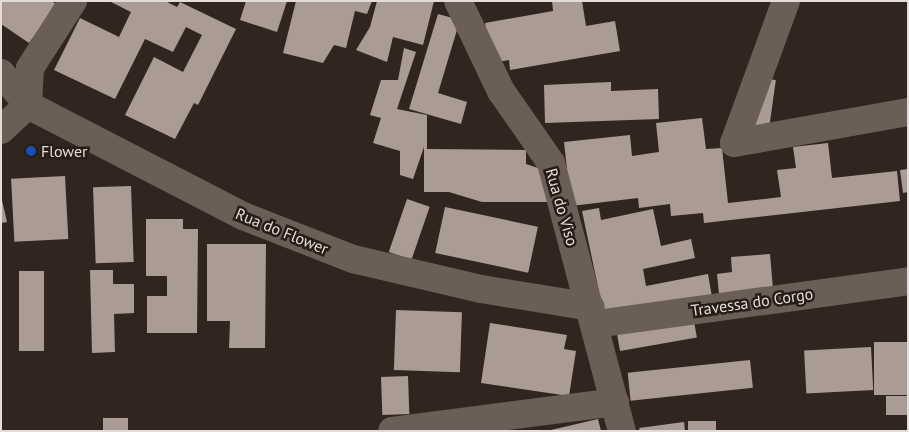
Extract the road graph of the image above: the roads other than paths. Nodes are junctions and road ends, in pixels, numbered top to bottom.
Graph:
1 (74, 1) edge
2 (458, 1) edge
3 (786, 1) edge
4 (1, 73) edge
5 (28, 105) junction
6 (908, 112) edge
7 (1, 130) edge
8 (908, 281) edge
9 (594, 315) junction
10 (615, 402) junction
11 (392, 431) edge
12 (622, 431) edge

1 - 5 street
2 - 9 street, Rua do Viso
3 - 6 street
4 - 5 street
5 - 7 street
5 - 9 street, Rua do Flower
8 - 9 street, Travessa do Corgo
9 - 10 street, Rua do Viso
10 - 11 street
10 - 12 street, Rua do Viso

